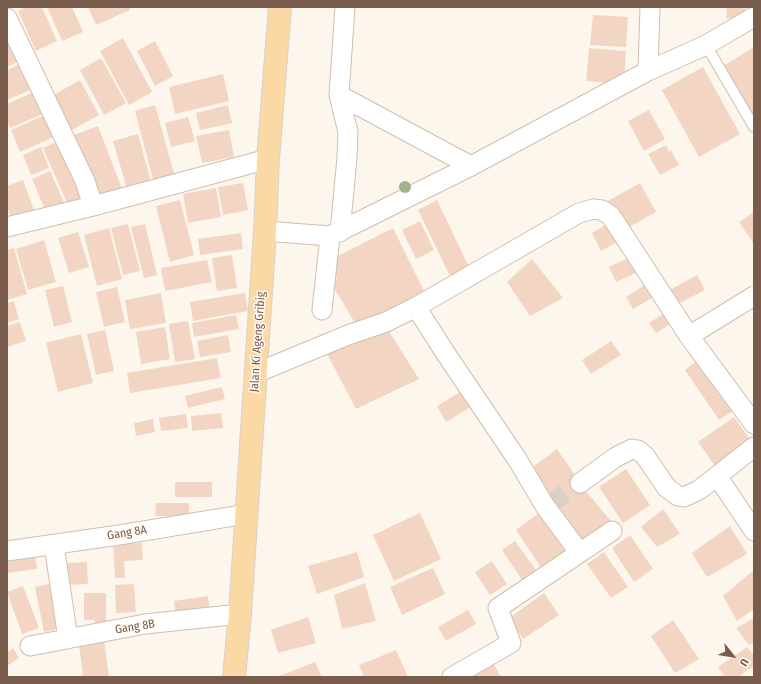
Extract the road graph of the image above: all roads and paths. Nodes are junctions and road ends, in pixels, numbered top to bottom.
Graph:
1 (280, 7) edge
2 (345, 7) edge
3 (650, 7) edge
4 (754, 17) edge
5 (7, 18) edge
6 (706, 45) junction
7 (648, 71) junction
8 (339, 94) junction
9 (754, 127) edge
10 (268, 159) junction
11 (471, 166) junction
12 (93, 206) junction
13 (7, 227) edge
14 (265, 232) junction
15 (335, 234) junction
16 (754, 296) edge
17 (416, 307) junction
18 (322, 310) dead end
19 (689, 336) junction
20 (256, 373) junction
21 (754, 424) edge
22 (754, 447) edge
23 (717, 476) junction
24 (580, 482) tunnel mouth
25 (246, 514) junction
26 (612, 531) dead end
27 (754, 531) edge
28 (54, 544) junction
29 (7, 551) edge
30 (579, 552) junction
31 (240, 614) junction
32 (68, 638) junction
33 (30, 646) dead end
34 (234, 677) edge
35 (452, 677) edge

1 - 10 main road, Jalan Ki Ageng Gribig
2 - 8 street
3 - 7 street
4 - 6 street
5 - 12 street
6 - 7 street
6 - 9 lane
7 - 11 street
8 - 11 street
8 - 15 street
10 - 12 street
10 - 14 main road, Jalan Ki Ageng Gribig
11 - 15 street
12 - 13 street
14 - 15 street
14 - 20 main road, Jalan Ki Ageng Gribig
15 - 18 street
16 - 19 street
17 - 19 street
17 - 20 street
17 - 30 street
19 - 21 street
20 - 25 main road, Jalan Ki Ageng Gribig
22 - 23 street
23 - 24 street
23 - 27 street
25 - 28 street, Gang 8A
25 - 31 main road, Jalan Ki Ageng Gribig
26 - 30 street
28 - 29 street, Gang 8A
28 - 32 street
30 - 35 street
31 - 32 street, Gang 8B
31 - 34 main road, Jalan Ki Ageng Gribig
32 - 33 street, Gang 8B

